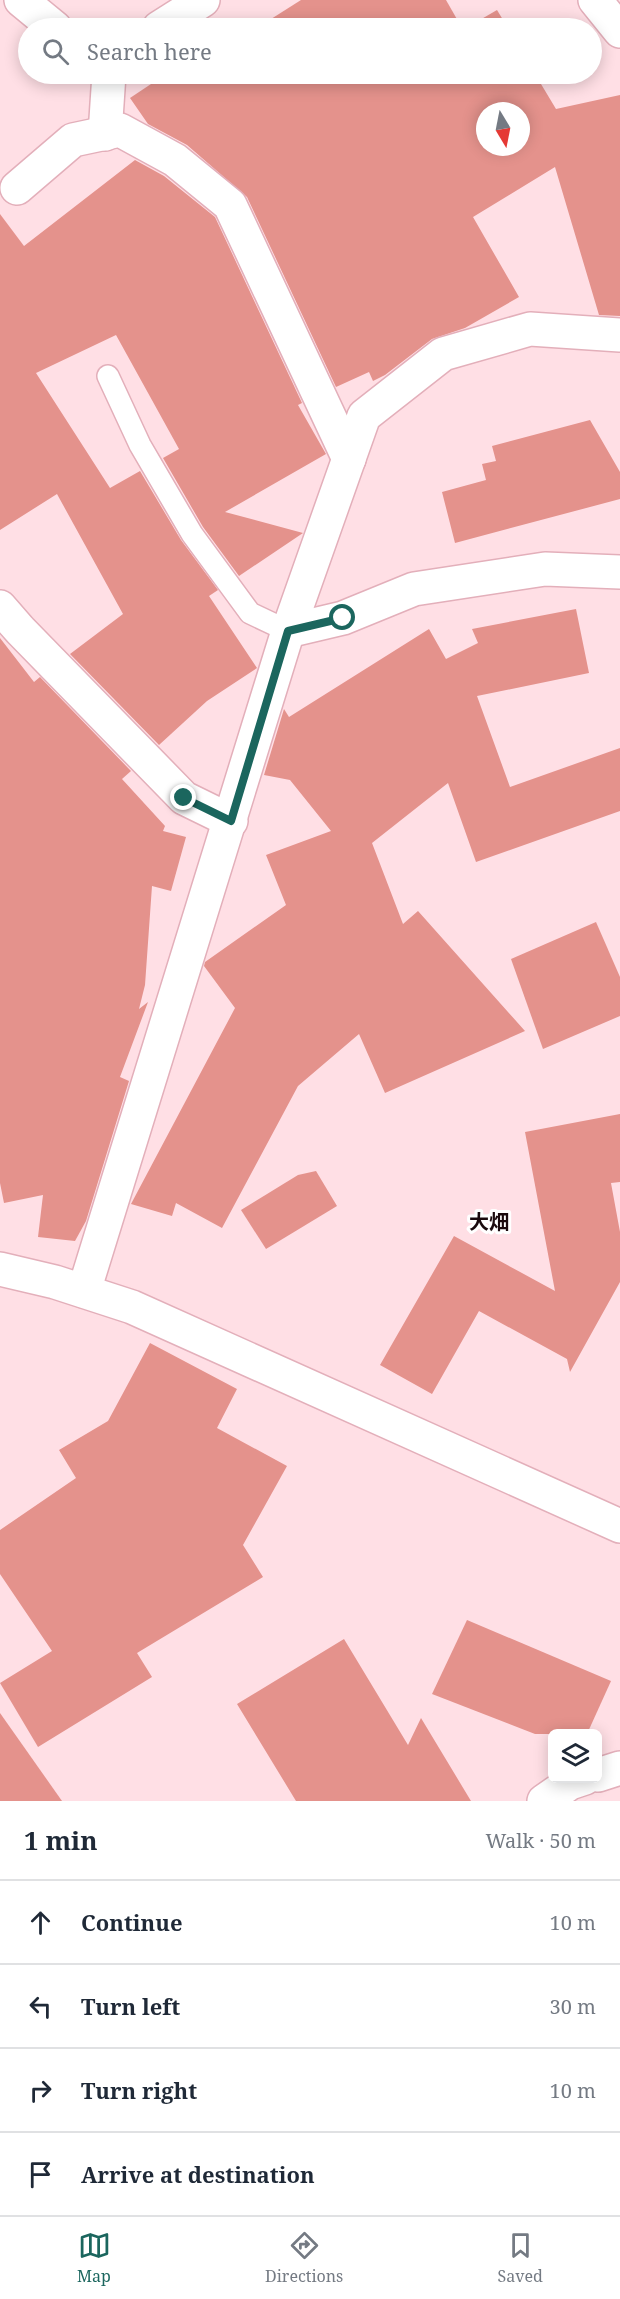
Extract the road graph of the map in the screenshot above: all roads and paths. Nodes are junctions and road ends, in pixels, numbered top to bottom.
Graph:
1 (21, 0) edge
2 (203, 0) edge
3 (595, 0) edge
4 (43, 18) edge
5 (175, 18) edge
6 (620, 31) edge
7 (108, 84) edge
8 (105, 134) junction
9 (17, 188) dead end
10 (620, 335) edge
11 (108, 376) dead end
12 (349, 459) junction
13 (620, 572) edge
14 (3, 617) edge
15 (288, 631) junction
16 (231, 821) junction
17 (0, 1269) edge
18 (84, 1291) junction
19 (620, 1526) edge
20 (620, 1768) edge
21 (576, 1788) edge

1 - 4 street
2 - 5 street
3 - 6 street
7 - 8 street
8 - 9 street
8 - 12 street
10 - 12 street
11 - 15 lane
12 - 15 street
13 - 15 street
14 - 16 street
15 - 16 street
16 - 18 street
17 - 18 street
18 - 19 street
20 - 21 street

